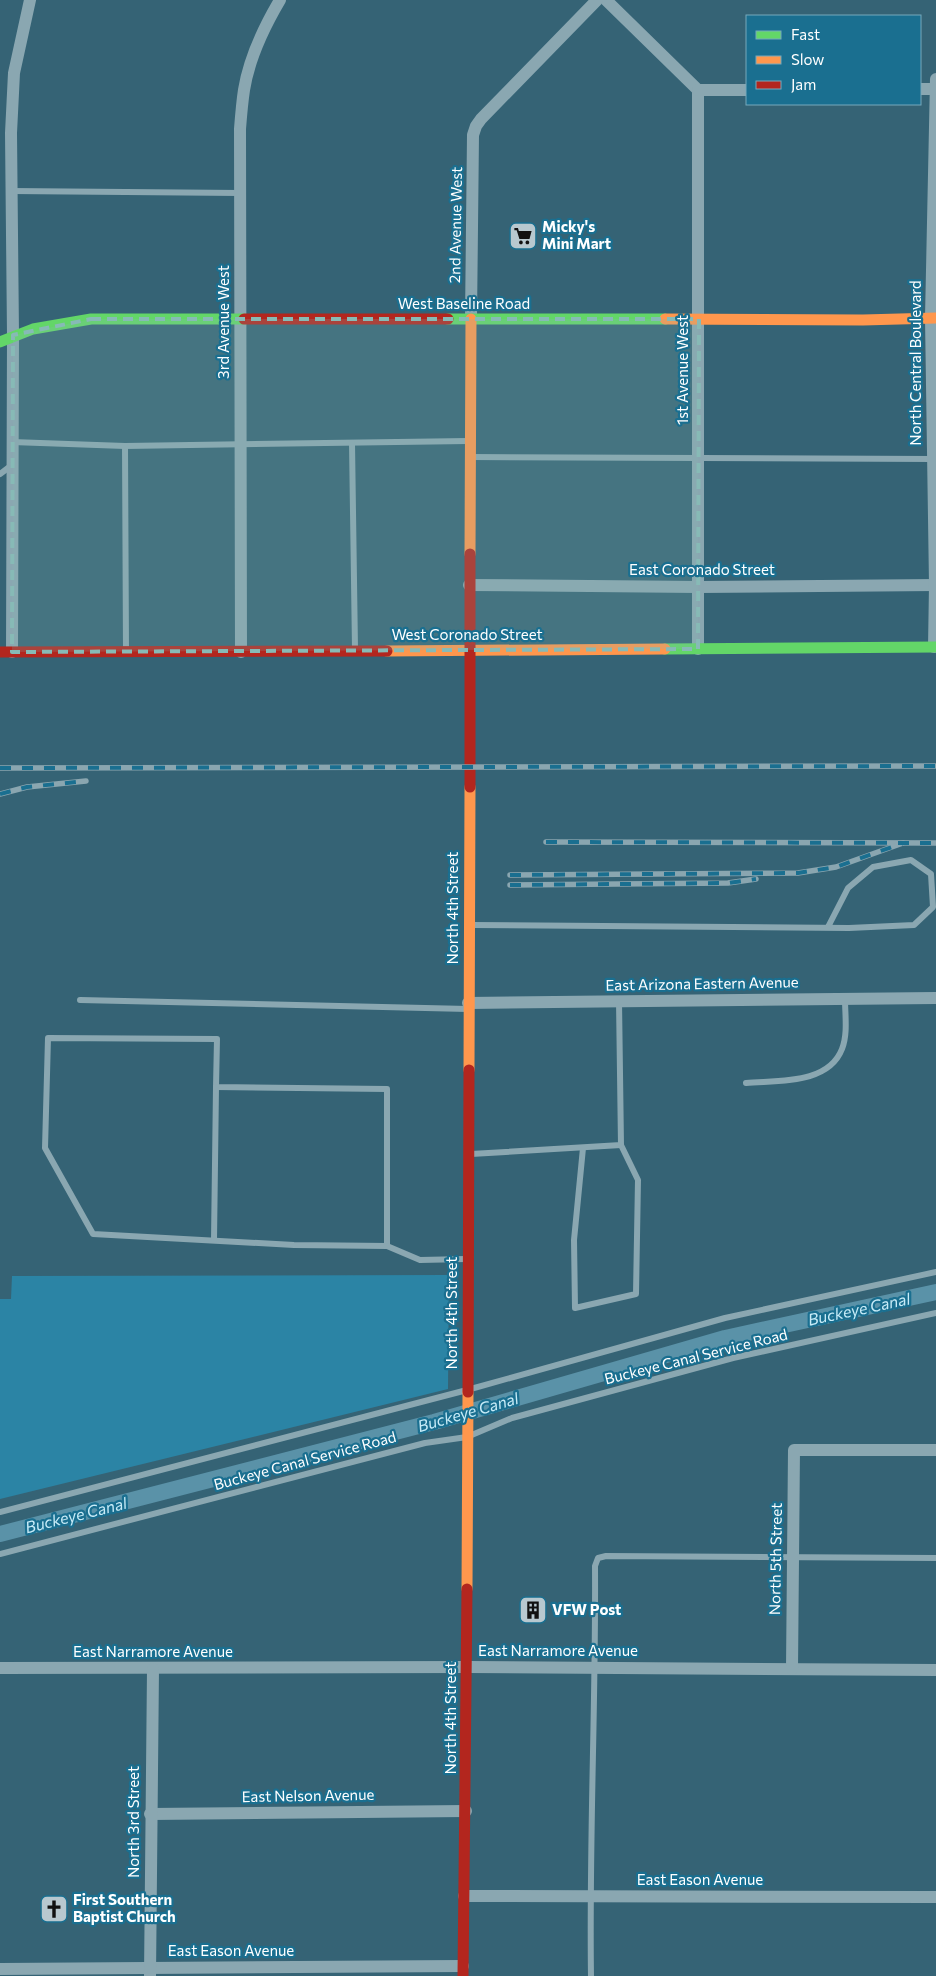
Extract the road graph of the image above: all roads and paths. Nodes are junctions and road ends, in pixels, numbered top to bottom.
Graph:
1 (30, 0) edge
2 (280, 0) edge
3 (597, 0) edge
4 (606, 0) edge
5 (936, 85) edge
6 (921, 89) edge
7 (698, 90) junction
8 (746, 90) edge
9 (12, 191) junction
10 (240, 193) junction
11 (699, 318) junction
12 (934, 318) edge
13 (471, 319) junction
14 (240, 320) junction
15 (13, 335) junction
16 (0, 342) edge
17 (470, 441) junction
18 (12, 442) junction
19 (352, 443) junction
20 (240, 445) junction
21 (125, 446) junction
22 (470, 457) junction
23 (699, 457) junction
24 (933, 459) junction
25 (12, 466) junction
26 (0, 474) edge
27 (469, 585) junction
28 (936, 585) edge
29 (699, 587) junction
30 (935, 647) edge
31 (698, 649) junction
32 (470, 650) junction
33 (355, 651) junction
34 (6, 652) edge
35 (126, 652) junction
36 (241, 652) junction
37 (468, 925) junction
38 (828, 927) junction
39 (936, 998) edge
40 (845, 999) junction
41 (80, 1000) dead end
42 (619, 1001) junction
43 (468, 1006) junction
44 (746, 1083) dead end
45 (216, 1087) junction
46 (621, 1145) junction
47 (583, 1148) junction
48 (468, 1154) junction
49 (214, 1240) junction
50 (387, 1246) junction
51 (468, 1260) junction
52 (936, 1272) edge
53 (936, 1313) edge
54 (467, 1395) junction
55 (467, 1433) junction
56 (936, 1450) edge
57 (0, 1512) edge
58 (0, 1554) edge
59 (792, 1557) junction
60 (936, 1558) edge
61 (467, 1667) junction
62 (0, 1668) edge
63 (596, 1668) junction
64 (153, 1669) junction
65 (792, 1669) junction
66 (936, 1670) edge
67 (466, 1811) junction
68 (150, 1814) junction
69 (464, 1896) junction
70 (590, 1896) junction
71 (936, 1897) edge
72 (0, 1968) edge
73 (463, 1971) edge
74 (150, 1972) edge
75 (591, 1976) edge

1 - 9 street
2 - 10 street, 3rd Avenue West
3 - 13 street, 2nd Avenue West
4 - 7 street
5 - 6 street
5 - 12 street, North Central Boulevard
7 - 8 street
7 - 11 street, 1st Avenue West
9 - 10 lane
9 - 15 street
10 - 14 street, 3rd Avenue West
11 - 12 street, West Baseline Road
11 - 13 street, West Baseline Road
11 - 23 street, 1st Avenue West
12 - 24 street, North Central Boulevard
13 - 14 street, West Baseline Road
13 - 17 street, 2nd Avenue West
14 - 15 street, West Baseline Road
14 - 20 street, 3rd Avenue West
15 - 16 street, West Baseline Road
15 - 18 street
17 - 19 lane
17 - 22 street, 2nd Avenue West
18 - 21 lane
18 - 25 street
19 - 20 lane
19 - 33 lane
20 - 21 lane
20 - 36 street, 3rd Avenue West
21 - 35 lane
22 - 23 lane
22 - 27 street, 2nd Avenue West
23 - 24 lane
23 - 29 street, 1st Avenue West
24 - 28 street, North Central Boulevard
25 - 26 lane
25 - 34 street
27 - 29 street, East Coronado Street
27 - 32 street, 2nd Avenue West
28 - 29 street, East Coronado Street
28 - 30 street, North Central Boulevard
29 - 31 street, 1st Avenue West
30 - 31 street, West Coronado Street
31 - 32 street, West Coronado Street
32 - 33 street, West Coronado Street
32 - 37 street, North 4th Street
33 - 36 street, West Coronado Street
34 - 35 street, West Coronado Street
35 - 36 street, West Coronado Street
37 - 38 lane
37 - 43 street, North 4th Street
38 - 38 lane
39 - 40 street, East Arizona Eastern Avenue
40 - 42 street, East Arizona Eastern Avenue
40 - 44 lane
41 - 43 lane
42 - 43 street, East Arizona Eastern Avenue
42 - 46 lane
43 - 48 street, North 4th Street
45 - 49 lane
45 - 49 lane
45 - 50 lane
46 - 47 lane
46 - 47 lane
47 - 48 lane
48 - 51 street, North 4th Street
49 - 50 lane
50 - 51 lane
51 - 54 street, North 4th Street
52 - 54 lane, Buckeye Canal Service Road
53 - 55 lane, Buckeye Canal Service Road
54 - 55 street, North 4th Street
54 - 57 lane, Buckeye Canal Service Road
55 - 58 lane, Buckeye Canal Service Road
55 - 61 street, North 4th Street
56 - 59 street, North 5th Street
59 - 60 lane
59 - 63 lane
59 - 65 street, North 5th Street
61 - 63 street, East Narramore Avenue
61 - 64 street, East Narramore Avenue
61 - 67 street, North 4th Street
62 - 64 street, East Narramore Avenue
63 - 65 street, East Narramore Avenue
63 - 70 lane
64 - 68 street, North 3rd Street
65 - 66 street, East Narramore Avenue
67 - 68 street, East Nelson Avenue
67 - 69 street, North 4th Street
68 - 74 street, North 3rd Street
69 - 70 street, East Eason Avenue
69 - 73 street, North 4th Street
70 - 71 street, East Eason Avenue
70 - 75 lane
72 - 74 street, East Eason Avenue
73 - 74 street, East Eason Avenue

